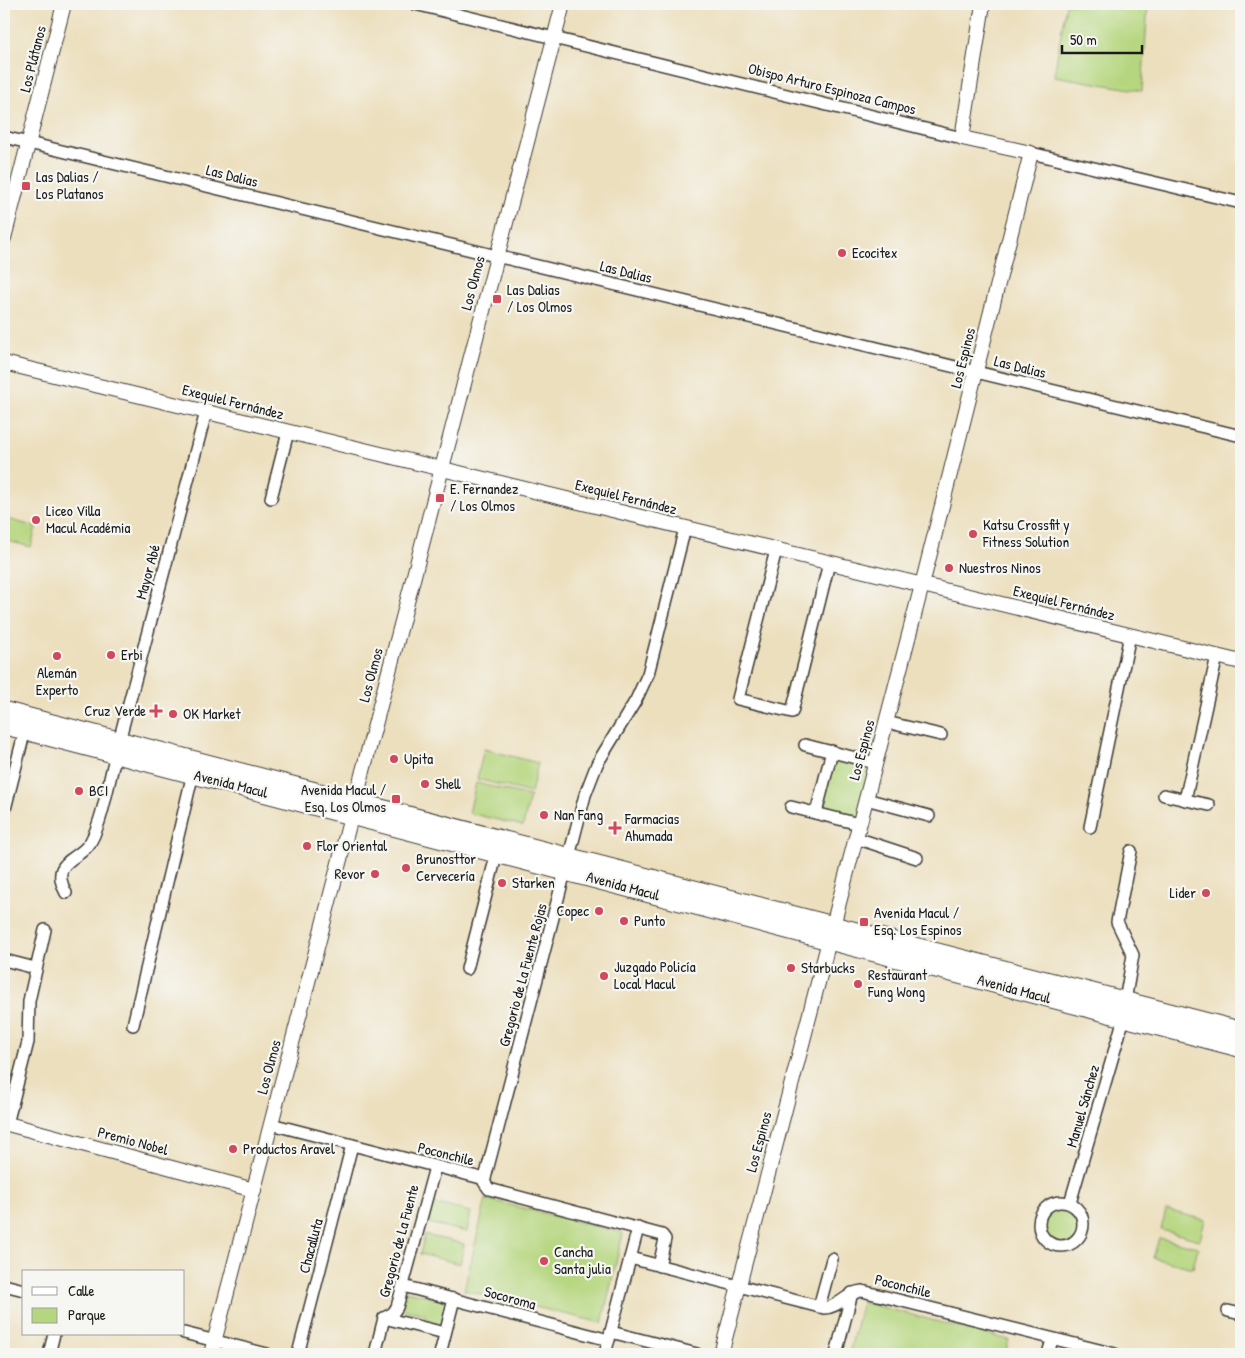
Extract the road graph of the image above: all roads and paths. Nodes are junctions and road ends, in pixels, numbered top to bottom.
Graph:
1 (64, 4) edge
2 (415, 4) edge
3 (563, 4) edge
4 (983, 4) edge
5 (554, 38) junction
6 (4, 137) edge
7 (962, 138) junction
8 (29, 143) junction
9 (1031, 154) junction
10 (1241, 203) edge
11 (4, 238) edge
12 (497, 256) junction
13 (4, 363) edge
14 (976, 371) junction
15 (206, 412) junction
16 (288, 432) junction
17 (1241, 436) edge
18 (441, 469) junction
19 (271, 498) dead end
20 (685, 528) junction
21 (776, 550) junction
22 (829, 563) junction
23 (922, 585) junction
24 (1130, 635) junction
25 (1217, 656) junction
26 (1241, 662) edge
27 (4, 711) edge
28 (886, 722) junction
29 (4, 725) edge
30 (25, 730) junction
31 (941, 735) dead end
32 (805, 745) dead end
33 (118, 747) junction
34 (832, 752) junction
35 (876, 763) junction
36 (195, 767) junction
37 (1164, 795) dead end
38 (866, 799) junction
39 (1185, 800) junction
40 (1210, 806) dead end
41 (791, 807) dead end
42 (353, 808) junction
43 (4, 813) edge
44 (816, 813) junction
45 (929, 816) dead end
46 (1090, 827) dead end
47 (857, 831) junction
48 (1131, 851) dead end
49 (497, 852) junction
50 (917, 858) dead end
51 (568, 864) junction
52 (66, 893) dead end
53 (44, 930) dead end
54 (831, 932) junction
55 (4, 960) edge
56 (35, 968) junction
57 (467, 969) dead end
58 (1125, 1009) junction
59 (133, 1025) dead end
60 (1241, 1031) edge
61 (1241, 1048) edge
62 (6, 1124) edge
63 (270, 1124) junction
64 (352, 1145) junction
65 (435, 1167) junction
66 (485, 1180) junction
67 (254, 1190) junction
68 (1070, 1203) dead end
69 (638, 1228) junction
70 (630, 1258) junction
71 (832, 1258) dead end
72 (659, 1266) junction
73 (4, 1285) edge
74 (403, 1286) junction
75 (738, 1286) junction
76 (22, 1290) edge
77 (852, 1293) junction
78 (454, 1299) junction
79 (819, 1307) junction
80 (1228, 1311) dead end
81 (1241, 1314) edge
82 (384, 1318) junction
83 (445, 1333) junction
84 (185, 1334) edge
85 (53, 1336) edge
86 (610, 1336) junction
87 (1052, 1340) junction
88 (212, 1347) edge
89 (48, 1354) edge
90 (267, 1354) edge
91 (298, 1354) edge
92 (375, 1354) edge
93 (440, 1354) edge
94 (605, 1354) edge
95 (697, 1354) edge
96 (721, 1354) edge
97 (836, 1354) edge
98 (1048, 1354) edge
99 (1115, 1354) edge

1 - 8 street, Los Plátanos
2 - 5 street, Obispo Arturo Espinoza Campos
3 - 5 street, Los Olmos
4 - 7 street
5 - 7 street, Obispo Arturo Espinoza Campos
5 - 12 street, Los Olmos
6 - 8 street, Las Dalias
7 - 9 street, Obispo Arturo Espinoza Campos
8 - 11 street, Los Plátanos
8 - 12 street, Las Dalias
9 - 10 street, Obispo Arturo Espinoza Campos
9 - 14 street, Los Espinos
12 - 14 street, Las Dalias
12 - 18 street, Los Olmos
13 - 15 street, Exequiel Fernández
14 - 17 street, Las Dalias
14 - 23 street, Los Espinos
15 - 16 street, Exequiel Fernández
15 - 33 street, Mayor Abé
16 - 18 street, Exequiel Fernández
16 - 19 street
18 - 20 street, Exequiel Fernández
18 - 42 street, Los Olmos
20 - 21 street, Exequiel Fernández
20 - 51 street, Gregorio de La Fuente Rojas
21 - 22 street, Exequiel Fernández
21 - 22 street
22 - 23 street, Exequiel Fernández
23 - 24 street, Exequiel Fernández
23 - 28 street, Los Espinos
24 - 25 street, Exequiel Fernández
24 - 46 street
25 - 26 street, Exequiel Fernández
25 - 39 street
27 - 33 main road, Avenida Macul
28 - 31 street
28 - 35 street, Los Espinos
29 - 30 main road, Avenida Macul
30 - 33 main road, Avenida Macul
30 - 43 street
32 - 34 street
33 - 36 main road, Avenida Macul
33 - 52 street, Mayor Abé
34 - 35 street
34 - 44 street
35 - 38 street, Los Espinos
36 - 42 main road, Avenida Macul
36 - 59 street
37 - 39 street
38 - 45 street
38 - 47 street, Los Espinos
39 - 40 street
41 - 44 street
42 - 49 main road, Avenida Macul
42 - 51 main road, Avenida Macul
42 - 63 street, Los Olmos
44 - 47 street
47 - 50 street
47 - 54 street, Los Espinos
48 - 58 street, Manuel Sánchez
49 - 51 main road, Avenida Macul
49 - 57 street
51 - 54 main road, Avenida Macul
51 - 66 street, Gregorio de La Fuente Rojas
53 - 56 street
54 - 58 main road, Avenida Macul
54 - 75 street, Los Espinos
55 - 56 street
56 - 62 street
58 - 60 main road, Avenida Macul
58 - 61 main road, Avenida Macul
58 - 68 street, Manuel Sánchez
62 - 67 street, Premio Nobel
63 - 64 street, Poconchile
63 - 67 street, Los Olmos
64 - 65 street, Poconchile
64 - 91 street, Chacalluta
65 - 66 street, Poconchile
65 - 74 street, Gregorio de La Fuente
66 - 69 street, Poconchile
67 - 88 street, Los Olmos
69 - 70 street
69 - 72 street, Poconchile
70 - 72 street
70 - 86 street
71 - 79 street
72 - 75 street
73 - 76 street
74 - 78 street, Socoroma
74 - 82 street, Gregorio de La Fuente
75 - 79 street
75 - 96 street, Los Espinos
77 - 79 street, Poconchile
77 - 87 street, Poconchile
77 - 97 street
78 - 83 street
78 - 86 street, Socoroma
80 - 81 street
82 - 83 street, Gregorio de La Fuente
82 - 92 street, Gregorio de La Fuente
83 - 93 street
84 - 88 street
85 - 89 street
86 - 94 street
86 - 95 street, Socoroma
87 - 98 street
87 - 99 street, Poconchile
88 - 90 street

